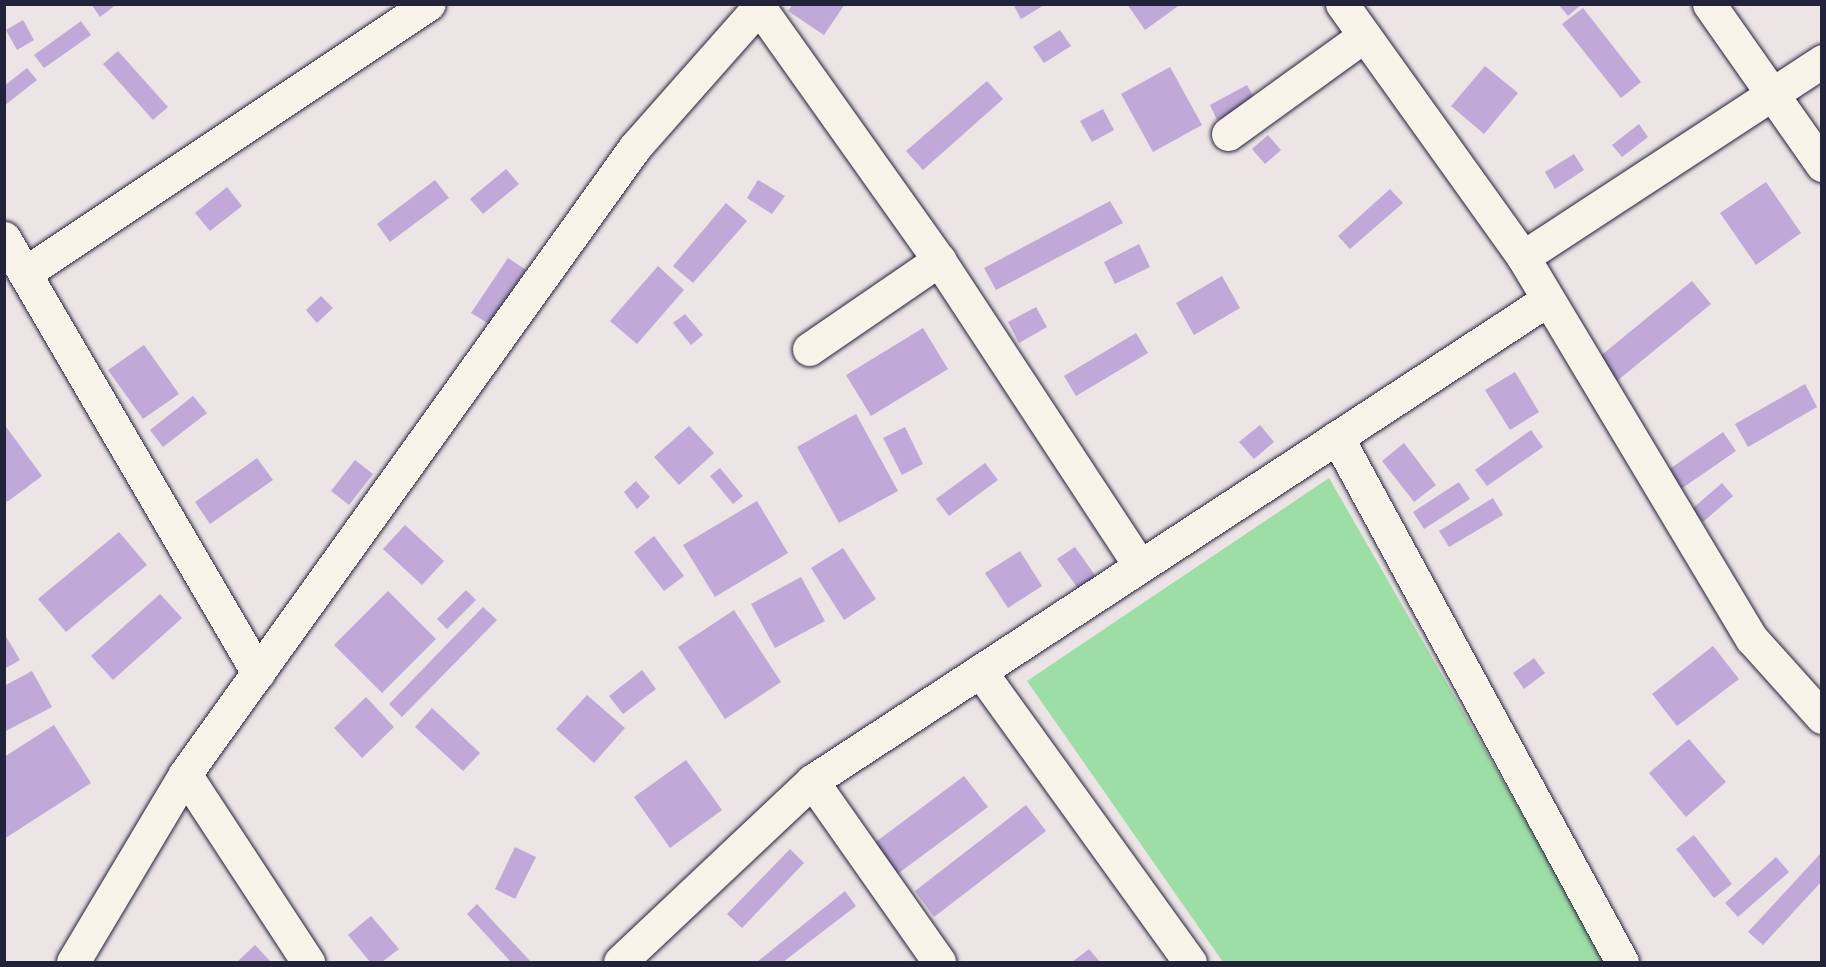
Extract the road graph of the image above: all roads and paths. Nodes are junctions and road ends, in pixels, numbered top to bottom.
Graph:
1 (428, 4) edge
2 (1342, 4) edge
3 (1709, 4) edge
4 (758, 6) edge
5 (1364, 36) junction
6 (1821, 61) edge
7 (1772, 93) junction
8 (1228, 134) dead end
9 (1821, 165) edge
10 (4, 238) edge
11 (1523, 257) junction
12 (939, 260) junction
13 (25, 273) junction
14 (1547, 300) junction
15 (809, 350) dead end
16 (1337, 437) junction
17 (1140, 566) junction
18 (980, 671) junction
19 (258, 673) junction
20 (1821, 717) edge
21 (185, 774) junction
22 (812, 781) junction
23 (73, 963) edge
24 (308, 963) edge
25 (620, 963) edge
26 (939, 963) edge
27 (1190, 963) edge
28 (1622, 963) edge

1 - 13 street
2 - 5 street
3 - 7 street
4 - 12 street
4 - 19 street
5 - 8 street
5 - 11 street
6 - 7 street
7 - 9 street
7 - 11 street
10 - 13 street
11 - 14 street
12 - 15 street
12 - 17 street
13 - 19 street
14 - 16 street
14 - 20 street
16 - 17 street
16 - 28 street
17 - 18 street
18 - 22 street
18 - 27 street
19 - 21 street
21 - 23 street
21 - 24 street
22 - 25 street
22 - 26 street

